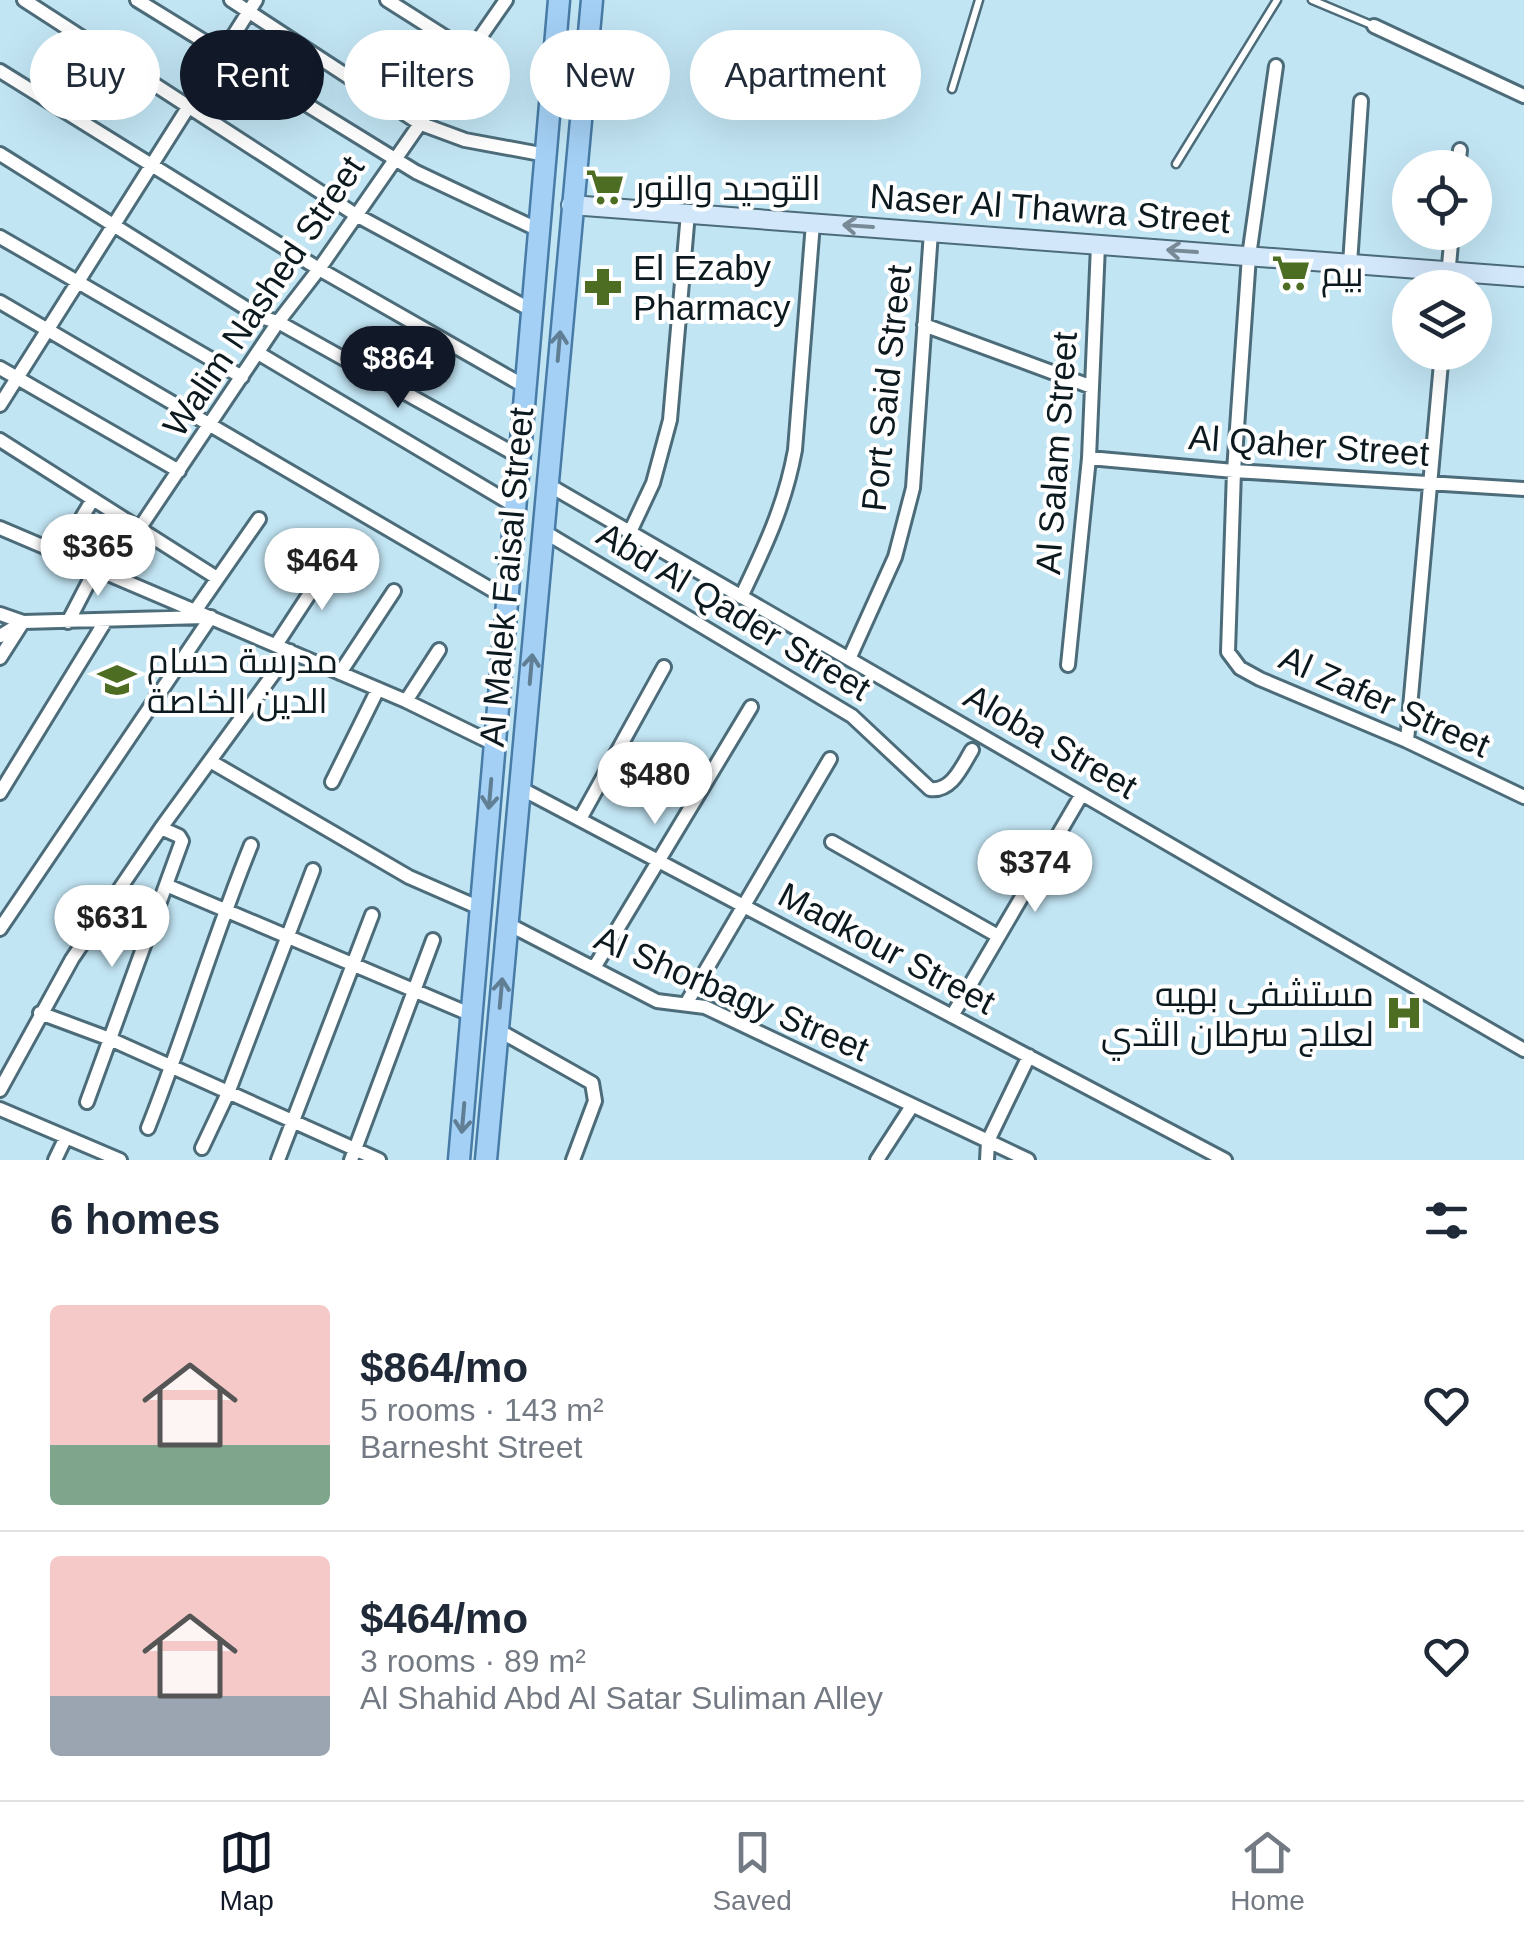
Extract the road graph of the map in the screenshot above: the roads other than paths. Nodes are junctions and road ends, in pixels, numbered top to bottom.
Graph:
1 (24, 0) edge
2 (138, 0) edge
3 (231, 0) edge
4 (386, 0) edge
5 (506, 0) edge
6 (557, 0) edge
7 (592, 0) edge
8 (979, 0) edge
9 (1277, 0) edge
10 (1312, 0) edge
11 (1330, 4) edge
12 (252, 5) edge
13 (1374, 26) joint
14 (187, 30) edge
15 (237, 30) edge
16 (434, 30) edge
17 (485, 30) edge
18 (1276, 66) dead end
19 (0, 70) edge
20 (952, 88) dead end
21 (1524, 96) edge
22 (180, 99) edge
23 (1361, 100) dead end
24 (324, 115) edge
25 (180, 119) edge
26 (212, 120) edge
27 (422, 120) edge
28 (419, 124) junction
29 (0, 154) edge
30 (546, 155) junction
31 (394, 158) junction
32 (1176, 164) dead end
33 (151, 166) junction
34 (571, 204) junction
35 (356, 214) junction
36 (688, 214) junction
37 (814, 223) junction
38 (114, 225) junction
39 (540, 230) junction
40 (931, 232) junction
41 (0, 237) edge
42 (1098, 244) junction
43 (1249, 256) junction
44 (1350, 264) junction
45 (319, 268) junction
46 (1392, 270) edge
47 (1524, 277) edge
48 (1492, 278) edge
49 (77, 283) junction
50 (0, 302) edge
51 (532, 311) junction
52 (278, 322) junction
53 (924, 325) junction
54 (48, 328) junction
55 (258, 353) junction
56 (0, 368) edge
57 (1440, 370) edge
58 (17, 378) junction
59 (242, 378) junction
60 (526, 387) junction
61 (1092, 387) junction
62 (0, 404) edge
63 (212, 424) junction
64 (0, 440) edge
65 (520, 457) junction
66 (1090, 458) junction
67 (179, 471) junction
68 (1234, 471) junction
69 (548, 484) junction
70 (1430, 485) junction
71 (1524, 489) edge
72 (93, 499) junction
73 (515, 506) junction
74 (259, 519) dead end
75 (0, 528) edge
76 (140, 530) junction
77 (543, 531) junction
78 (630, 532) junction
79 (60, 554) junction
80 (333, 558) dead end
81 (96, 570) junction
82 (217, 578) junction
83 (394, 591) dead end
84 (741, 596) junction
85 (506, 598) junction
86 (195, 611) junction
87 (0, 614) edge
88 (211, 617) junction
89 (106, 620) junction
90 (22, 622) junction
91 (68, 622) junction
92 (0, 636) edge
93 (276, 645) junction
94 (439, 650) dead end
95 (290, 652) junction
96 (0, 658) edge
97 (849, 658) junction
98 (1068, 665) dead end
99 (664, 667) dead end
100 (340, 673) junction
101 (378, 689) junction
102 (406, 701) junction
103 (751, 707) dead end
104 (1407, 741) junction
105 (494, 744) junction
106 (972, 750) dead end
107 (830, 759) dead end
108 (210, 760) junction
109 (332, 782) dead end
110 (520, 788) junction
111 (0, 792) edge
112 (1082, 794) junction
113 (1524, 797) edge
114 (580, 820) junction
115 (161, 828) junction
116 (832, 842) dead end
117 (251, 845) dead end
118 (659, 861) junction
119 (313, 870) dead end
120 (166, 885) junction
121 (744, 906) junction
122 (480, 908) junction
123 (224, 910) junction
124 (372, 915) dead end
125 (508, 924) junction
126 (0, 929) edge
127 (998, 936) junction
128 (288, 938) junction
129 (433, 940) dead end
130 (352, 965) junction
131 (594, 968) junction
132 (414, 991) junction
133 (686, 1004) junction
134 (40, 1013) junction
135 (472, 1016) junction
136 (952, 1016) junction
137 (498, 1030) junction
138 (110, 1040) junction
139 (1524, 1050) edge
140 (1029, 1056) junction
141 (172, 1067) junction
142 (0, 1090) edge
143 (228, 1093) junction
144 (87, 1102) dead end
145 (912, 1106) junction
146 (0, 1109) edge
147 (292, 1122) junction
148 (148, 1128) dead end
149 (66, 1137) junction
150 (988, 1140) junction
151 (202, 1148) dead end
152 (353, 1155) edge
153 (55, 1160) edge
154 (120, 1160) edge
155 (278, 1160) edge
156 (379, 1160) edge
157 (458, 1160) edge
158 (486, 1160) edge
159 (573, 1160) edge
160 (877, 1160) edge
161 (987, 1160) edge
162 (1028, 1160) edge
163 (1225, 1160) edge

1 - 22 street
2 - 14 street
3 - 12 street
4 - 16 street
5 - 17 street, Walim Nashed Street
6 - 30 main road, Al Malek Faisal Street
7 - 34 main road, Al Malek Faisal Street
8 - 20 lane
9 - 32 lane
10 - 11 lane
11 - 13 lane
12 - 15 street
12 - 28 street
13 - 21 street
18 - 43 street
19 - 33 street
23 - 44 street
24 - 31 street
25 - 33 street
26 - 35 street
27 - 28 street, Walim Nashed Street
28 - 30 street
28 - 31 street, Walim Nashed Street
29 - 38 street
30 - 39 main road, Al Malek Faisal Street
31 - 35 street, Walim Nashed Street
31 - 39 street
33 - 38 street
33 - 45 street
34 - 36 street, Naser Al Thawra Street
69 -> 34 main road, Al Malek Faisal Street
35 - 45 street, Walim Nashed Street
35 - 51 street
36 - 37 street, Naser Al Thawra Street
36 - 78 street
40 -> 37 street, Naser Al Thawra Street
37 - 84 street
38 - 49 street
38 - 52 street
39 - 51 main road, Al Malek Faisal Street
40 - 42 street, Naser Al Thawra Street
40 - 53 street, Port Said Street
41 - 49 street
43 -> 42 street, Naser Al Thawra Street
42 - 61 street, Al Salam Street
43 - 44 street, Naser Al Thawra Street
43 - 68 street
44 - 46 street, Naser Al Thawra Street
45 - 52 street, Walim Nashed Street
45 - 60 street
47 - 48 street, Naser Al Thawra Street
49 - 54 street
49 - 59 street
50 - 54 street
51 - 60 main road, Al Malek Faisal Street
52 - 55 street, Walim Nashed Street
52 - 65 street
53 - 61 street
53 - 97 street, Port Said Street
54 - 58 street
54 - 63 street
55 - 59 street, Walim Nashed Street
55 - 73 street
56 - 58 street
57 - 70 street
58 - 62 street
58 - 67 street
59 - 63 street, Walim Nashed Street
60 - 65 main road, Al Malek Faisal Street
61 - 66 street, Al Salam Street
63 - 67 street, Walim Nashed Street
63 - 85 street
64 - 72 street
65 - 73 main road, Al Malek Faisal Street
66 - 68 street, Al Qaher Street
66 - 98 street, Al Salam Street
67 - 76 street, Walim Nashed Street
68 - 70 street, Al Qaher Street
68 - 104 street, Al Zafer Street
69 - 77 main road, Al Malek Faisal Street
69 - 78 street, Aloba Street
70 - 71 street, Al Qaher Street
70 - 104 street
72 - 76 street
72 - 79 street
73 - 85 main road, Al Malek Faisal Street
74 - 82 street
75 - 79 street
76 - 82 street
77 - 106 street, Abd Al Qader Street
110 -> 77 main road, Al Malek Faisal Street
78 - 84 street, Aloba Street
79 - 81 street
80 - 93 street
81 - 86 street
81 - 91 street
82 - 86 street
83 - 100 street
84 - 97 street, Aloba Street
85 - 105 main road, Al Malek Faisal Street
86 - 88 street
87 - 90 street
88 - 89 street
88 - 93 street
88 - 126 street
89 - 91 street
89 - 111 street
90 - 91 street
90 - 92 street
90 - 96 street
93 - 95 street
94 - 102 street
95 - 100 street
95 - 108 street
97 - 112 street, Aloba Street
99 - 114 street
100 - 101 street
101 - 102 street
101 - 109 street
102 - 105 street
103 - 118 street
104 - 113 street, Al Zafer Street
105 -> 122 main road, Al Malek Faisal Street
107 - 121 street
108 - 115 street
108 - 122 street
110 - 114 street, Madkour Street
110 - 125 main road, Al Malek Faisal Street
112 - 127 street
112 - 139 street, Aloba Street
114 - 118 street, Madkour Street
115 - 120 street
115 - 134 street
116 - 127 street
117 - 123 street
118 - 121 street, Madkour Street
118 - 131 street
119 - 128 street
120 - 123 street
120 - 138 street
121 - 133 street
121 - 136 street, Madkour Street
122 - 135 main road, Al Malek Faisal Street
123 - 128 street
123 - 141 street
124 - 130 street
125 - 131 street, Al Shorbagy Street
137 -> 125 main road, Al Malek Faisal Street
127 - 136 street
128 - 130 street
128 - 143 street
129 - 132 street
130 - 132 street
130 - 147 street
131 - 133 street, Al Shorbagy Street
132 - 135 street
132 - 152 street
133 - 145 street, Al Shorbagy Street
134 - 138 street
134 - 142 street
135 -> 157 main road, Al Malek Faisal Street
136 - 140 street, Madkour Street
137 - 158 main road, Al Malek Faisal Street
137 - 159 street
138 - 141 street
138 - 144 street
140 - 150 street
140 - 163 street, Madkour Street
141 - 143 street
141 - 148 street
143 - 147 street
143 - 151 street
145 - 150 street, Al Shorbagy Street
145 - 160 street
146 - 149 street
147 - 152 street
147 - 155 street
149 - 153 street
149 - 154 street
150 - 161 street
150 - 162 street, Al Shorbagy Street
152 - 156 street

